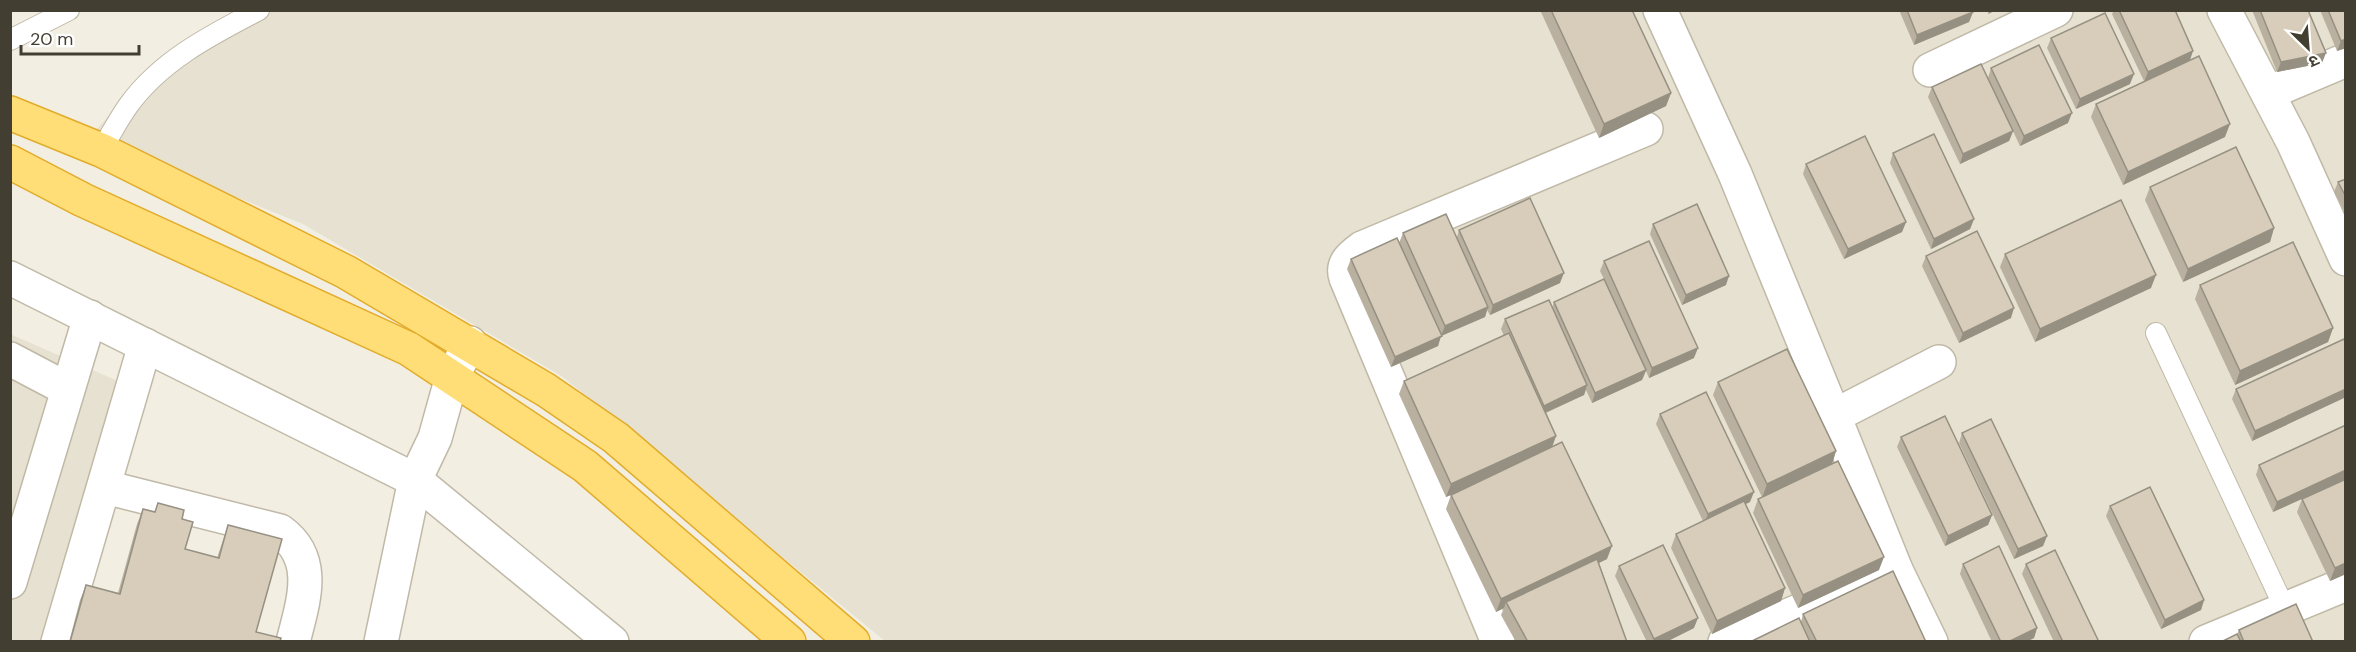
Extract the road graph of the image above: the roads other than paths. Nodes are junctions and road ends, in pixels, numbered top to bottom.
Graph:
1 (69, 10) edge
2 (259, 10) edge
3 (1660, 10) edge
4 (2056, 10) edge
5 (2224, 10) edge
6 (10, 40) edge
7 (2346, 60) edge
8 (1930, 70) dead end
9 (2268, 93) junction
10 (10, 113) edge
11 (1646, 129) edge
12 (101, 150) junction
13 (10, 162) edge
14 (2346, 259) edge
15 (10, 278) edge
16 (90, 318) junction
17 (2156, 333) dead end
18 (470, 343) junction
19 (145, 345) junction
20 (10, 359) edge
21 (1939, 362) dead end
22 (452, 377) junction
23 (67, 390) junction
24 (1834, 416) junction
25 (415, 480) junction
26 (105, 487) junction
27 (1896, 570) junction
28 (10, 582) edge
29 (2346, 584) edge
30 (2285, 609) junction
31 (58, 642) edge
32 (293, 642) edge
33 (381, 642) edge
34 (612, 642) edge
35 (789, 642) edge
36 (853, 642) edge
37 (1498, 642) edge
38 (1725, 642) edge
39 (1930, 642) edge
40 (2206, 642) edge

1 - 6 lane
2 - 12 lane
3 - 24 street
4 - 8 street
5 - 9 street
7 - 9 street
9 - 14 street
10 - 12 highway
11 - 37 street
12 - 18 highway
13 - 22 highway
15 - 16 street
16 - 19 street
16 - 23 street
17 - 30 lane
18 - 22 street
18 - 36 highway
19 - 25 street
19 - 26 street
20 - 23 street
21 - 24 street
22 - 25 street
22 - 35 highway
23 - 28 street
24 - 27 street
25 - 33 street
25 - 34 street
26 - 31 street
26 - 32 street
27 - 38 street
27 - 39 street
29 - 30 street
30 - 40 street

